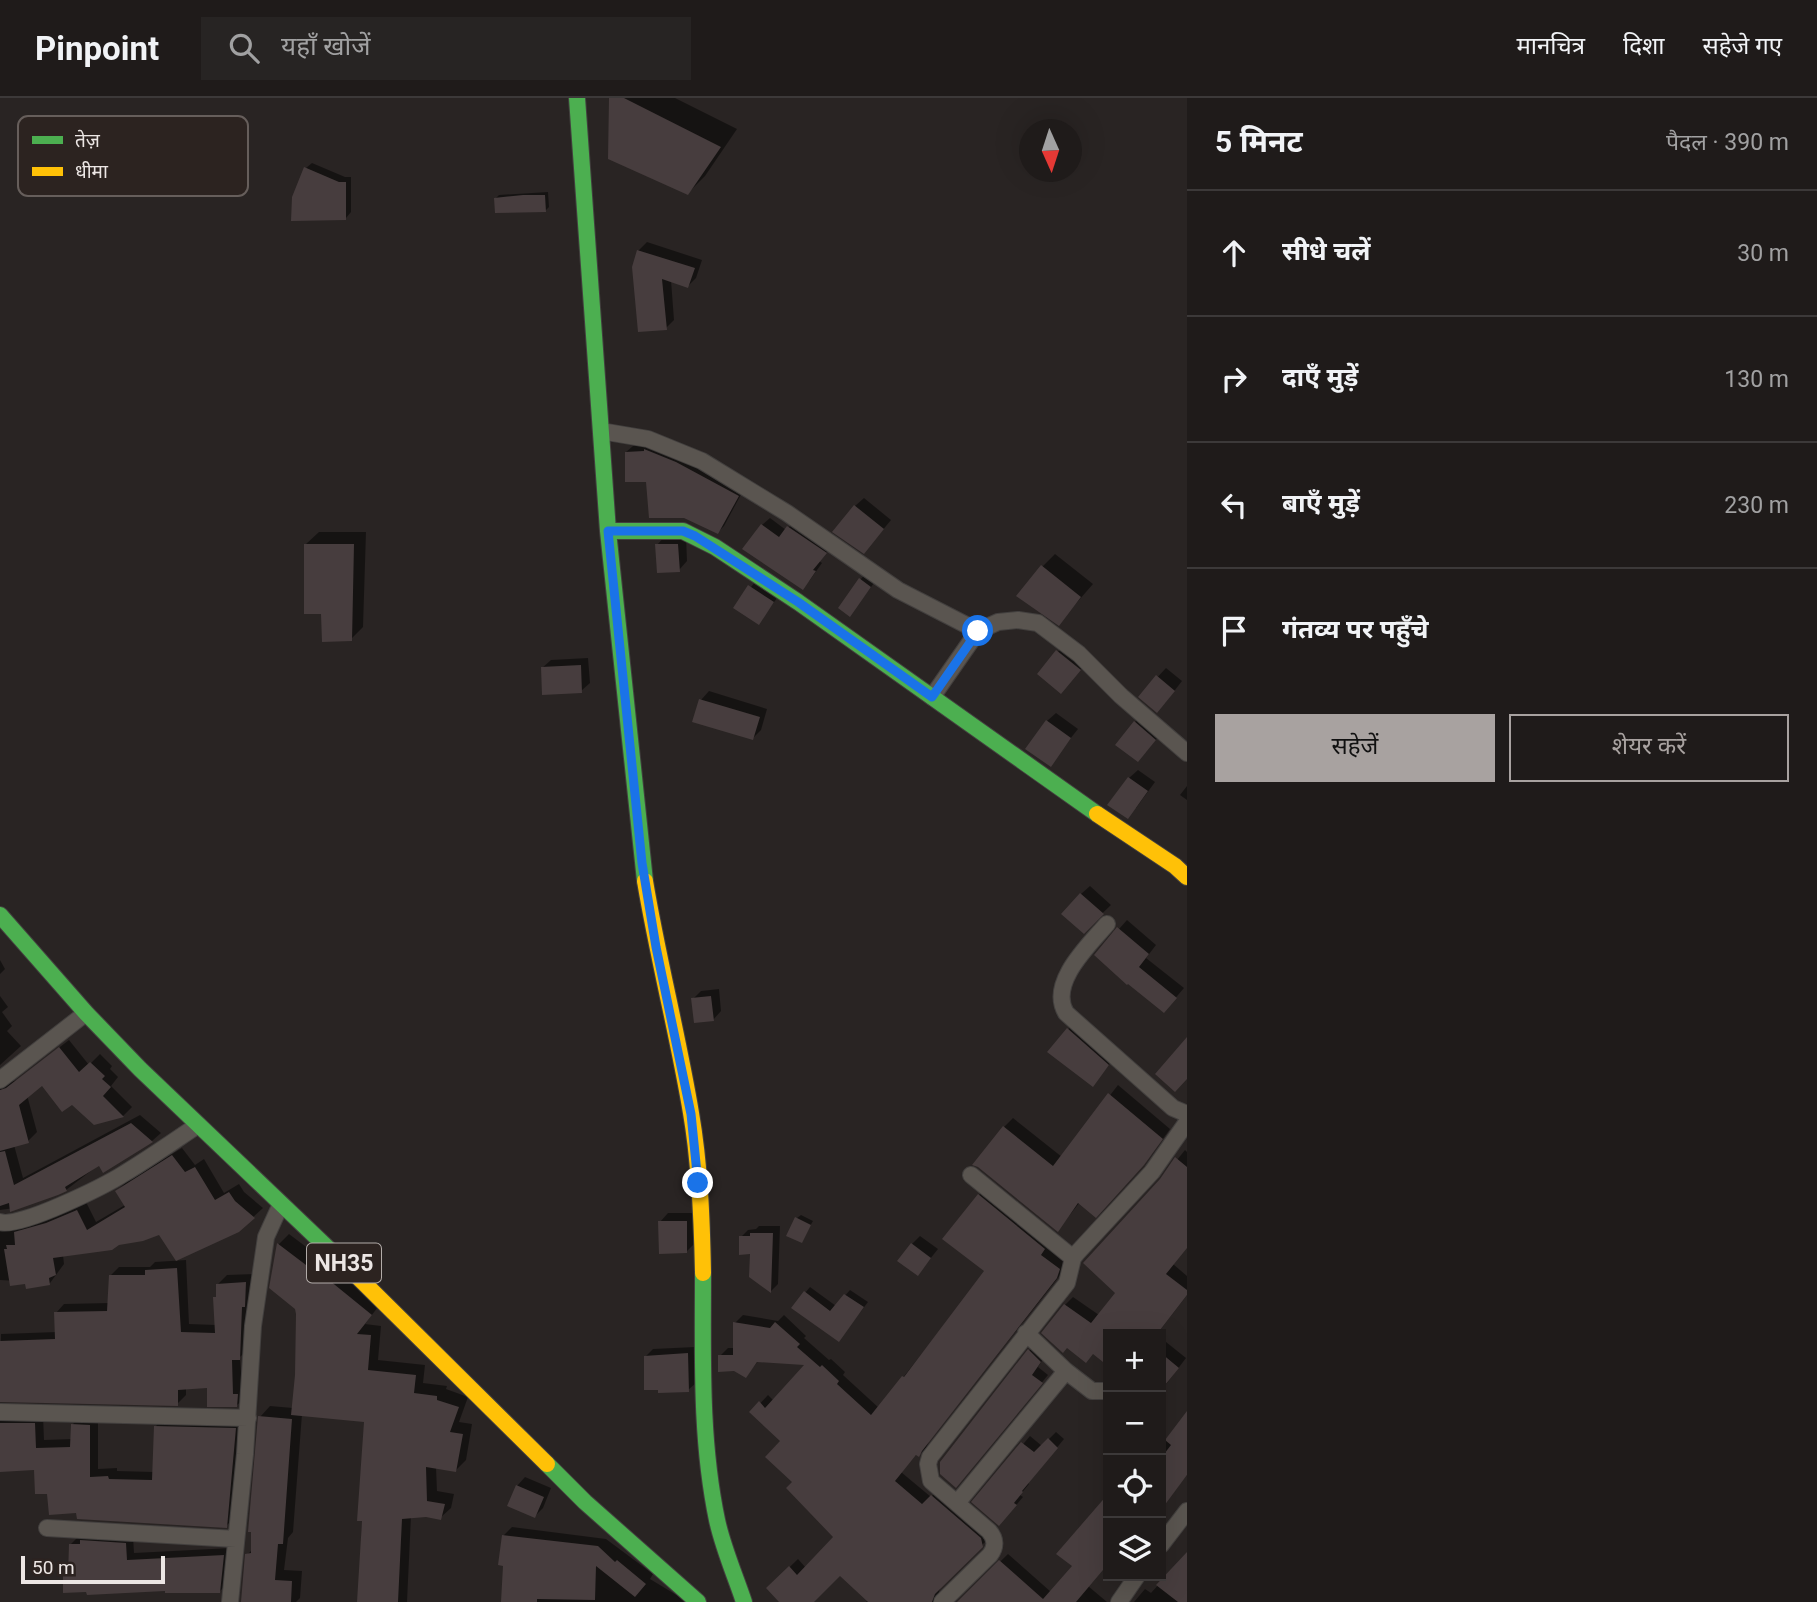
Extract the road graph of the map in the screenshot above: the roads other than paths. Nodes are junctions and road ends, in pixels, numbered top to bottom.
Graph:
1 (577, 98) edge
2 (601, 431) junction
3 (608, 531) junction
4 (978, 631) junction
5 (932, 697) junction
6 (1187, 753) edge
7 (1187, 877) edge
8 (0, 915) edge
9 (1107, 924) dead end
10 (86, 1013) junction
11 (0, 1080) edge
12 (1187, 1114) edge
13 (1187, 1122) edge
14 (198, 1125) junction
15 (971, 1175) dead end
16 (281, 1204) junction
17 (0, 1222) edge
18 (1073, 1258) junction
19 (1026, 1334) junction
20 (1066, 1371) junction
21 (1103, 1391) edge
22 (0, 1412) edge
23 (248, 1418) junction
24 (957, 1503) junction
25 (1187, 1511) edge
26 (47, 1528) dead end
27 (1166, 1538) edge
28 (236, 1539) junction
29 (1134, 1581) edge
30 (683, 1596) edge
31 (230, 1602) edge
32 (698, 1602) edge
33 (744, 1602) edge
34 (942, 1602) edge
35 (1119, 1602) edge

1 - 2 main road
2 - 3 main road
2 - 4 street
3 - 5 main road
3 - 33 main road
4 - 5 street
4 - 6 street
5 - 7 main road
8 - 10 main road, NH35
9 - 12 street
10 - 11 street
10 - 14 main road, NH35
13 - 18 street
14 - 16 main road, NH35
14 - 17 street
15 - 18 street
16 - 23 street
16 - 30 main road, NH35
18 - 19 street
19 - 20 street
19 - 24 street
20 - 21 street
20 - 24 street
22 - 23 street
23 - 28 street
24 - 34 street
25 - 27 street
26 - 28 street
28 - 31 street
29 - 35 street
30 - 32 main road, NH35

